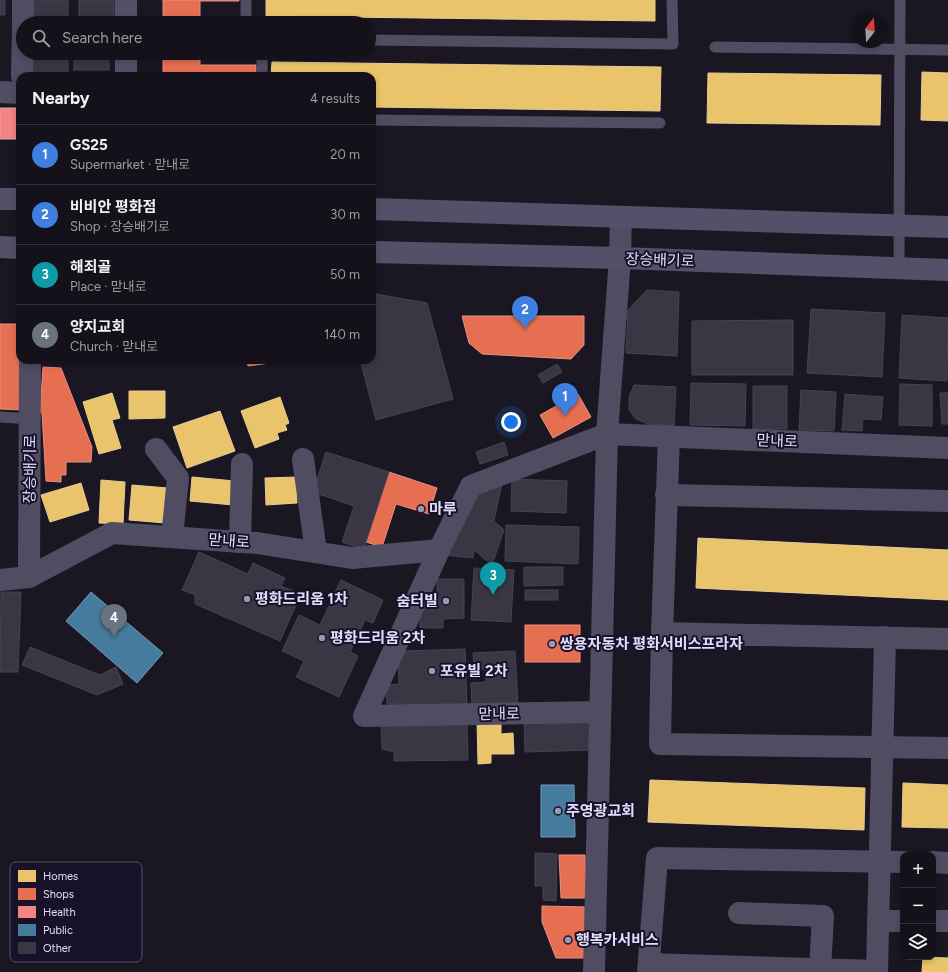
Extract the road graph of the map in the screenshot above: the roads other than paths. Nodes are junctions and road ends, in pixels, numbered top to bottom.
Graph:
1 (23, 0) edge
2 (126, 0) edge
3 (246, 0) edge
4 (672, 0) edge
5 (900, 0) edge
6 (23, 16) edge
7 (126, 16) edge
8 (246, 16) edge
9 (376, 40) edge
10 (715, 47) dead end
11 (899, 50) junction
12 (948, 50) edge
13 (22, 60) edge
14 (126, 60) edge
15 (262, 60) edge
16 (22, 72) edge
17 (126, 72) edge
18 (262, 72) edge
19 (0, 92) edge
20 (16, 92) edge
21 (376, 120) edge
22 (660, 123) dead end
23 (0, 199) edge
24 (16, 199) edge
25 (376, 209) edge
26 (621, 217) junction
27 (899, 225) junction
28 (948, 227) edge
29 (0, 247) edge
30 (16, 248) edge
31 (376, 252) edge
32 (620, 258) junction
33 (899, 268) junction
34 (948, 270) edge
35 (30, 364) edge
36 (0, 417) edge
37 (31, 419) junction
38 (606, 434) junction
39 (669, 436) junction
40 (156, 448) dead end
41 (948, 448) edge
42 (303, 459) dead end
43 (242, 464) dead end
44 (666, 495) junction
45 (948, 501) edge
46 (172, 537) junction
47 (240, 542) junction
48 (439, 550) junction
49 (316, 552) junction
50 (29, 577) junction
51 (0, 580) edge
52 (662, 633) junction
53 (885, 637) junction
54 (948, 639) edge
55 (600, 712) junction
56 (883, 747) junction
57 (948, 748) edge
58 (880, 861) junction
59 (900, 862) edge
60 (936, 862) edge
61 (948, 863) edge
62 (739, 913) dead end
63 (878, 921) junction
64 (900, 921) edge
65 (936, 921) edge
66 (948, 922) edge
67 (649, 968) edge
68 (820, 969) junction
69 (877, 971) edge
70 (594, 972) edge

1 - 6 street
2 - 7 street
3 - 8 lane
4 - 9 lane
5 - 11 lane
10 - 11 lane
11 - 12 lane
11 - 27 lane
13 - 16 street
14 - 17 street
15 - 18 lane
19 - 20 street
21 - 22 lane
23 - 24 street
25 - 26 street
26 - 27 street
26 - 32 street
27 - 28 street
27 - 33 lane
29 - 30 street
31 - 32 street, 장승배기로
32 - 33 street, 장승배기로
32 - 38 street
33 - 34 street, 장승배기로
35 - 37 street, 장승배기로
36 - 37 lane
37 - 50 street, 장승배기로
38 - 39 street, 맏내로
38 - 48 street, 맏내로
38 - 55 street
39 - 41 street, 맏내로
39 - 44 street
40 - 46 street
42 - 49 street
43 - 47 street
44 - 45 street
44 - 52 street
46 - 47 street, 맏내로
46 - 50 street, 맏내로
47 - 49 street, 맏내로
48 - 49 street, 맏내로
48 - 55 street, 맏내로
50 - 51 street
52 - 53 street
52 - 56 street
53 - 54 street
53 - 56 street
55 - 70 street
56 - 57 street
56 - 58 street
58 - 59 street
58 - 63 street
58 - 67 street
60 - 61 street
62 - 68 street
63 - 64 street
63 - 69 street
65 - 66 street
67 - 68 street
68 - 69 street

